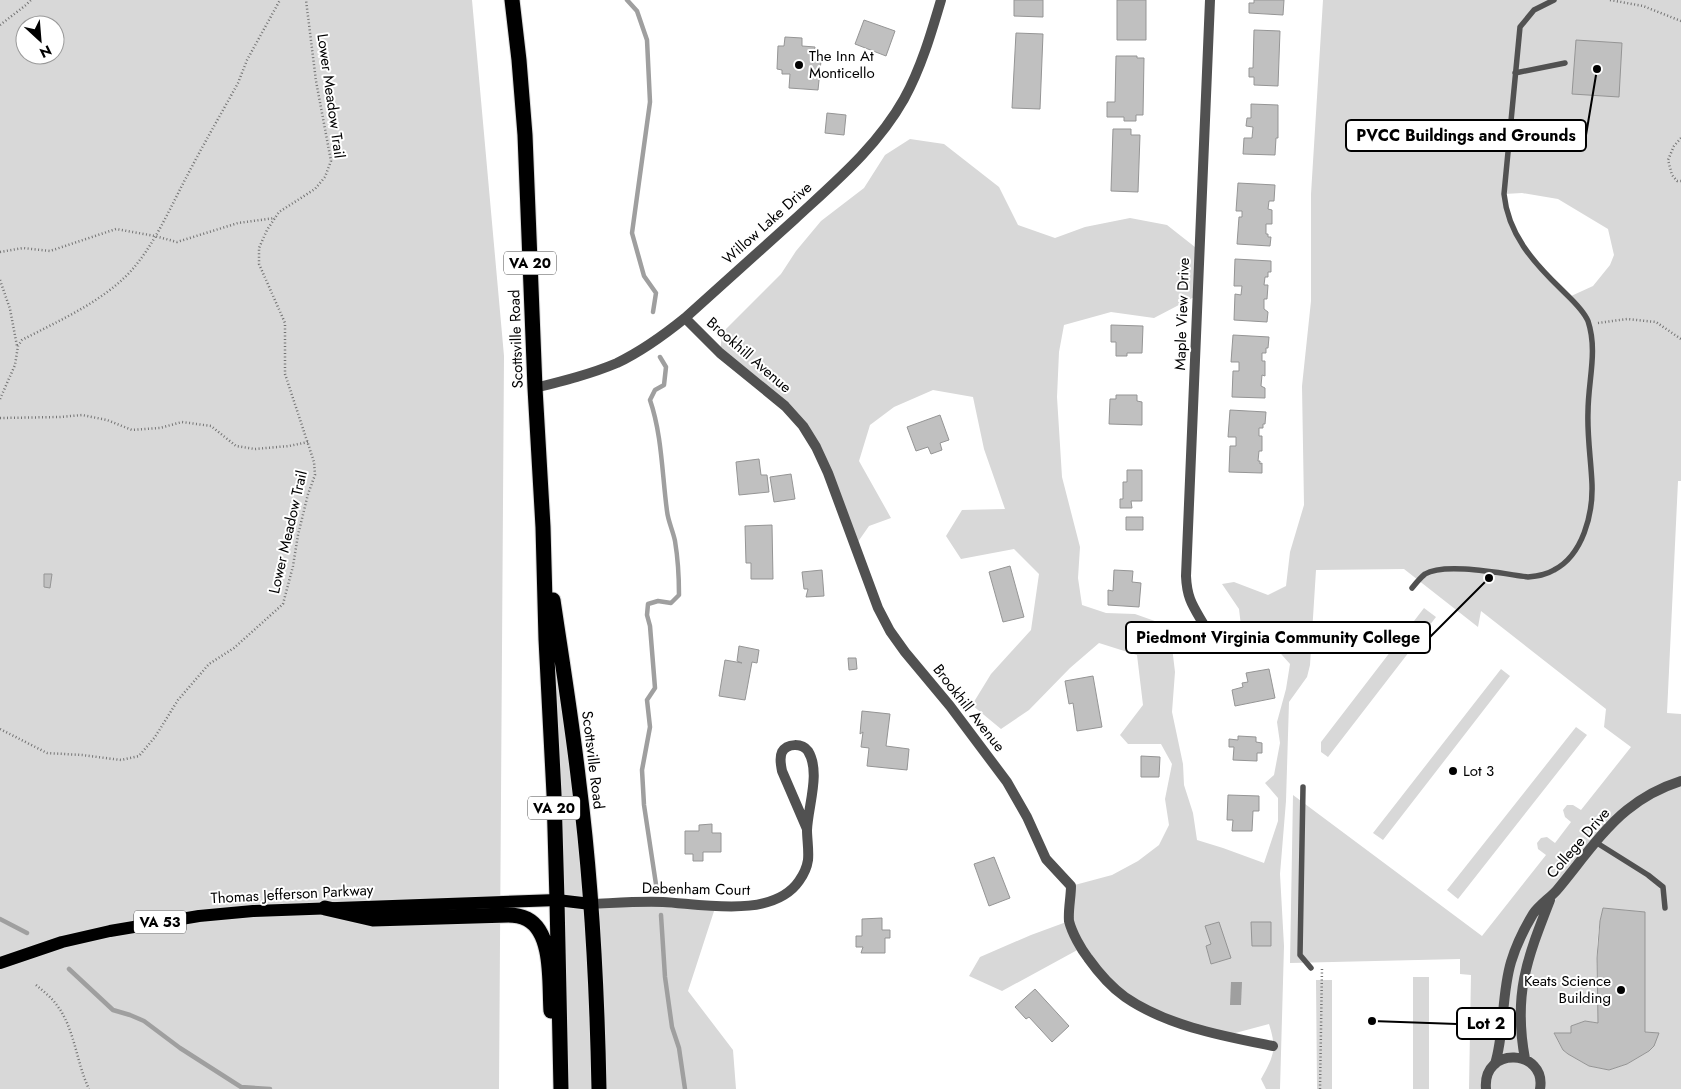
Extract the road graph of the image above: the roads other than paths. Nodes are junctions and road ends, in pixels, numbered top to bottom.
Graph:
1 (512, 0) edge
2 (941, 0) edge
3 (1210, 0) edge
4 (1554, 0) edge
5 (1565, 64) dead end
6 (1515, 73) junction
7 (685, 318) junction
8 (535, 388) junction
9 (543, 527) junction
10 (1412, 588) dead end
11 (1204, 625) dead end
12 (1681, 781) edge
13 (1303, 787) dead end
14 (807, 828) junction
15 (1596, 843) junction
16 (1551, 897) junction
17 (557, 900) junction
18 (591, 904) junction
19 (325, 908) junction
20 (1665, 908) dead end
21 (0, 963) edge
22 (1311, 968) dead end
23 (1273, 1046) dead end
24 (1525, 1059) junction
25 (1495, 1064) junction
26 (559, 1089) edge
27 (599, 1089) edge
28 (1486, 1089) edge
29 (1540, 1089) edge

1 - 8 highway, Scottsville Road / VA 20
2 - 7 street, Willow Lake Drive
3 - 11 street, Maple View Drive
4 - 6 lane
5 - 6 lane
6 - 10 lane
7 - 8 street, Willow Lake Drive
7 - 23 street, Brookhill Avenue
8 - 9 highway, Scottsville Road / VA 20
9 - 17 highway, Scottsville Road / VA 20
9 - 18 highway, Scottsville Road / VA 20
12 - 15 street, College Drive
13 - 22 lane
14 - 14 street, Debenham Court
14 - 18 street, Debenham Court
15 - 16 street, College Drive
15 - 20 lane
16 - 24 street, College Drive
16 - 25 street, College Drive
17 - 18 main road, Thomas Jefferson Parkway / VA 53
17 - 19 main road, Thomas Jefferson Parkway / VA 53
17 - 26 highway, Scottsville Road / VA 20
18 - 27 highway, Scottsville Road / VA 20
19 - 21 main road, Thomas Jefferson Parkway / VA 53
19 - 26 highway
24 - 25 street
24 - 29 street, College Drive
25 - 28 street, College Drive

